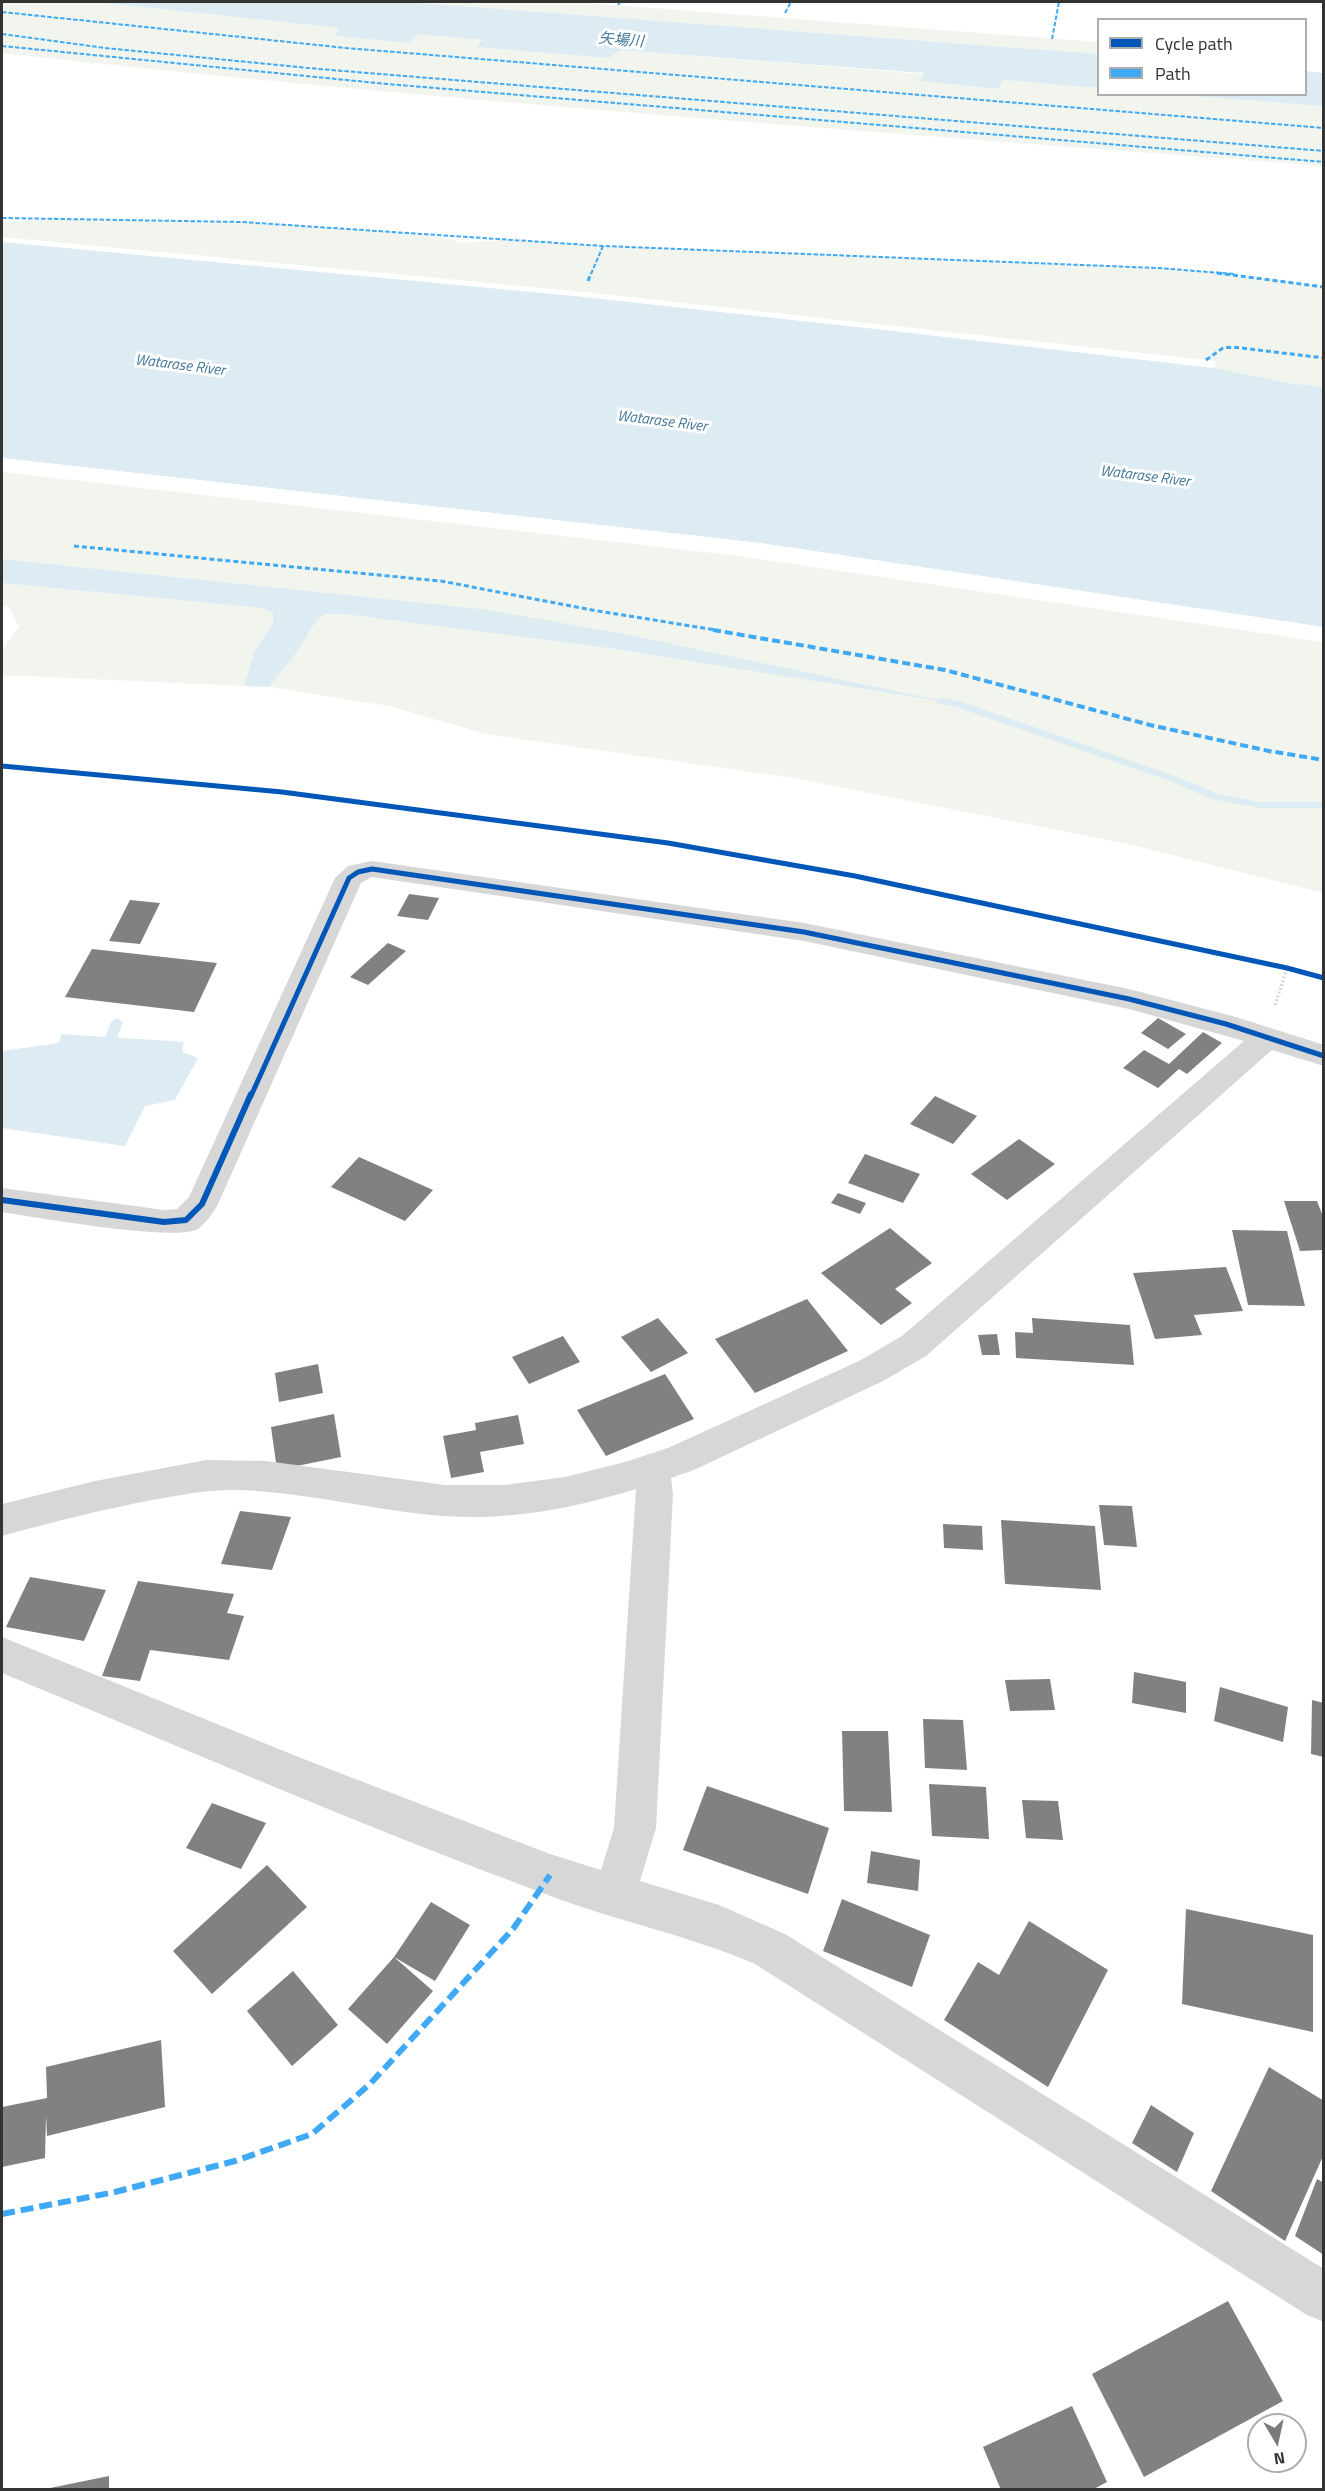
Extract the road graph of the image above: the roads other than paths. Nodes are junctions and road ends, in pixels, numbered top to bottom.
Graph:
1 (1266, 1038) junction
2 (1323, 1056) edge
3 (2, 1200) edge
4 (651, 1470) junction
5 (2, 1521) edge
6 (2, 1655) edge
7 (614, 1895) junction
8 (1323, 2298) edge

1 - 2 street
1 - 3 street
1 - 4 street
4 - 5 street
4 - 7 street
6 - 7 street
7 - 8 street

